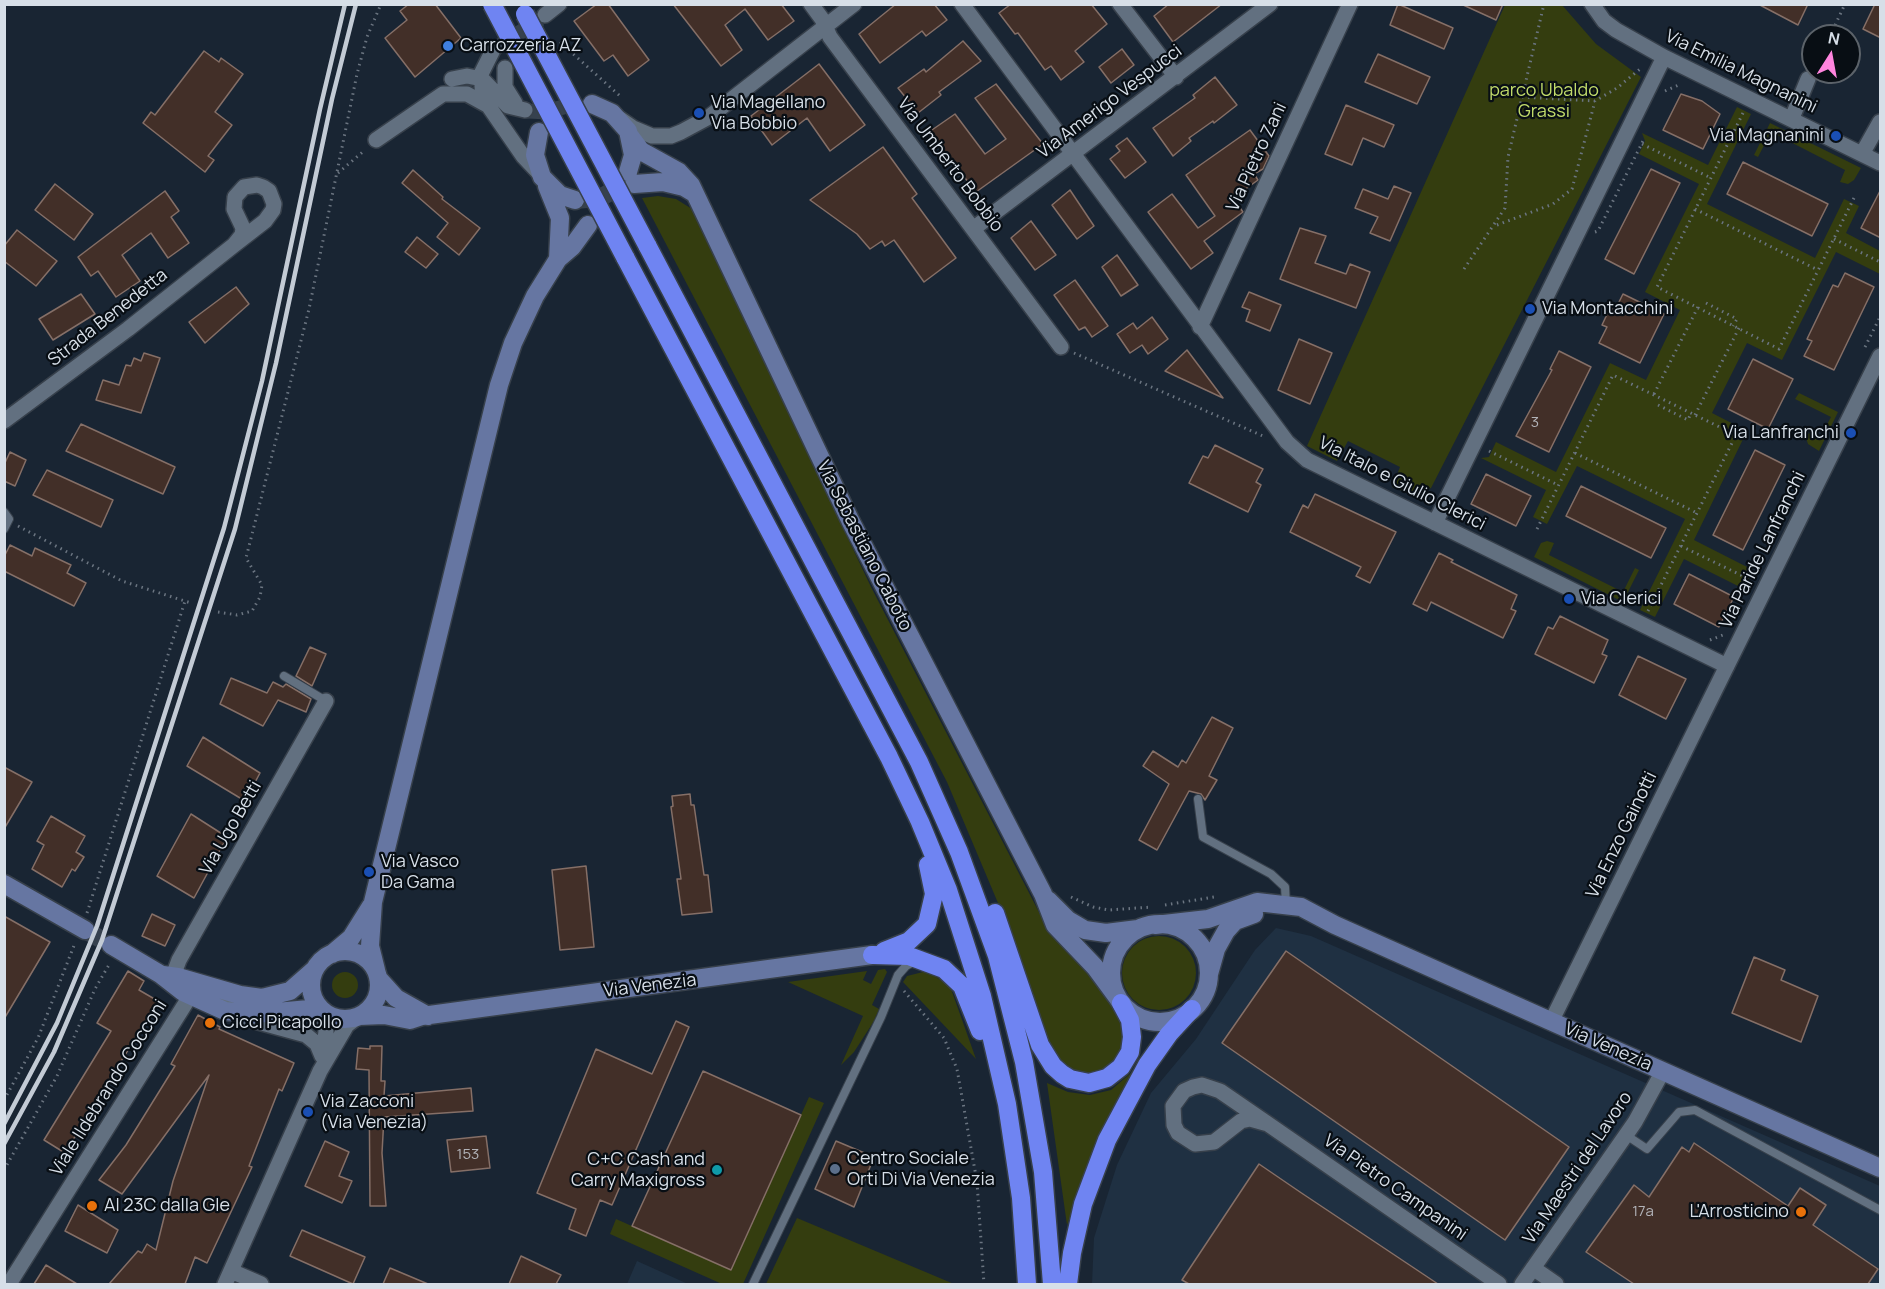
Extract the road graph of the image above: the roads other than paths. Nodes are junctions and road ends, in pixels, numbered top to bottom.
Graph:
1 (492, 4) edge
2 (520, 4) edge
3 (559, 4) edge
4 (811, 4) edge
5 (854, 4) edge
6 (962, 4) edge
7 (1120, 4) edge
8 (1270, 4) edge
9 (1350, 4) edge
10 (1592, 4) edge
11 (545, 15) tunnel mouth
12 (826, 27) junction
13 (1664, 57) junction
14 (506, 68) dead end
15 (1176, 77) junction
16 (481, 78) junction
17 (452, 79) junction
18 (1806, 84) edge
19 (436, 96) junction
20 (592, 104) dead end
21 (491, 110) junction
22 (622, 110) junction
23 (1792, 118) junction
24 (1881, 122) edge
25 (539, 132) dead end
26 (630, 135) junction
27 (376, 140) road end
28 (1074, 154) junction
29 (1862, 154) junction
30 (1881, 163) edge
31 (542, 177) junction
32 (694, 193) junction
33 (575, 200) tunnel mouth
34 (588, 225) dead end
35 (973, 229) junction
36 (234, 245) dead end
37 (558, 259) junction
38 (1200, 327) junction
39 (1062, 347) road end
40 (1881, 356) edge
41 (6, 418) edge
42 (4, 512) edge
43 (1435, 523) junction
44 (6, 525) edge
45 (1727, 666) junction
46 (284, 676) dead end
47 (326, 701) joint
48 (872, 724) junction
49 (1198, 799) dead end
50 (945, 817) junction
51 (4, 884) edge
52 (1043, 894) junction
53 (373, 902) junction
54 (1285, 909) junction
55 (1151, 926) junction
56 (80, 936) tunnel mouth
57 (113, 954) tunnel mouth
58 (872, 955) junction
59 (321, 962) junction
60 (930, 963) junction
61 (377, 974) junction
62 (167, 975) junction
63 (896, 980) junction
64 (1208, 982) junction
65 (284, 994) junction
66 (192, 997) junction
67 (1119, 1000) junction
68 (220, 1010) junction
69 (322, 1010) junction
70 (1192, 1010) junction
71 (359, 1016) junction
72 (428, 1016) junction
73 (1551, 1022) junction
74 (321, 1064) junction
75 (1662, 1071) junction
76 (1268, 1124) junction
77 (1626, 1134) junction
78 (1881, 1168) edge
79 (1021, 1198) junction
80 (1881, 1210) edge
81 (1533, 1268) junction
82 (228, 1278) edge
83 (9, 1284) edge
84 (261, 1284) edge
85 (753, 1284) edge
86 (1027, 1284) edge
87 (1052, 1284) edge
88 (1068, 1284) edge
89 (1500, 1284) edge
90 (1522, 1284) edge
91 (1556, 1284) edge

1 - 48 highway, bridge
2 - 50 highway, bridge
3 - 11 street
4 - 12 street, Via Umberto Bobbio
5 - 12 street
6 - 28 street, Via Italo e Giulio Clerici
7 - 15 street
8 - 15 street, Via Amerigo Vespucci
9 - 38 street, Via Pietro Zani
10 - 13 street, Via Emilia Magnanini
12 - 22 street
12 - 35 street, Via Umberto Bobbio
13 - 23 street, Via Emilia Magnanini
13 - 43 street
14 - 16 street
15 - 28 street, Via Amerigo Vespucci
16 - 17 street
16 - 17 street
16 - 21 street
17 - 19 street
18 - 23 street
19 - 21 street
19 - 27 street
20 - 22 street
21 - 31 street
22 - 26 street, Via Sebastiano Caboto
23 - 29 street, Via Emilia Magnanini
24 - 29 street
25 - 31 street
26 - 32 street, Via Sebastiano Caboto
26 - 32 street
28 - 35 street, Via Amerigo Vespucci
28 - 38 street, Via Italo e Giulio Clerici
29 - 30 street, Via Emilia Magnanini
31 - 33 street
31 - 37 street
32 - 52 street, Via Sebastiano Caboto
34 - 37 street
35 - 39 street, Via Umberto Bobbio
36 - 41 street, Strada Benedetta
37 - 53 street
38 - 43 street, Via Italo e Giulio Clerici
40 - 45 street, Via Paride Lanfranchi
42 - 44 lane
43 - 45 street, Via Italo e Giulio Clerici
45 - 73 street, Via Enzo Gainotti
46 - 47 lane
47 - 62 street, Via Ugo Betti
48 - 58 highway
48 - 79 highway
49 - 54 lane
50 - 67 highway
50 - 87 highway
51 - 56 street
52 - 55 street, Via Sebastiano Caboto
52 - 67 street, Via Sebastiano Caboto
53 - 59 street
53 - 61 street
54 - 55 street, Via Venezia
54 - 64 street, Via Venezia
54 - 73 street, Via Venezia
55 - 64 street
55 - 67 street, Via Venezia
57 - 62 street, Via Venezia
58 - 60 highway
58 - 63 lane
58 - 72 street, Via Venezia
59 - 61 street
59 - 65 street
59 - 69 street
60 - 63 lane
60 - 79 highway
61 - 71 street
61 - 72 street
62 - 65 street, Via Venezia
62 - 66 street, Via Venezia
63 - 85 lane
64 - 70 street, Via Venezia
65 - 66 street, Viale Ildebrando Cocconi
66 - 68 street, Via Venezia
66 - 83 street, Viale Ildebrando Cocconi
67 - 70 street
68 - 69 street, Via Venezia
68 - 74 street
69 - 71 street, Via Venezia
69 - 74 street
70 - 88 highway
71 - 72 street, Via Venezia
71 - 74 street
73 - 75 street, Via Venezia
74 - 82 street
75 - 77 street, Via Maestri del Lavoro
75 - 78 street, Via Venezia
76 - 76 street, Via Pietro Campanini
76 - 89 street, Via Pietro Campanini
77 - 80 lane
77 - 81 street, Via Maestri del Lavoro
79 - 86 highway
81 - 90 street, Via Maestri del Lavoro
81 - 91 street
82 - 84 street

